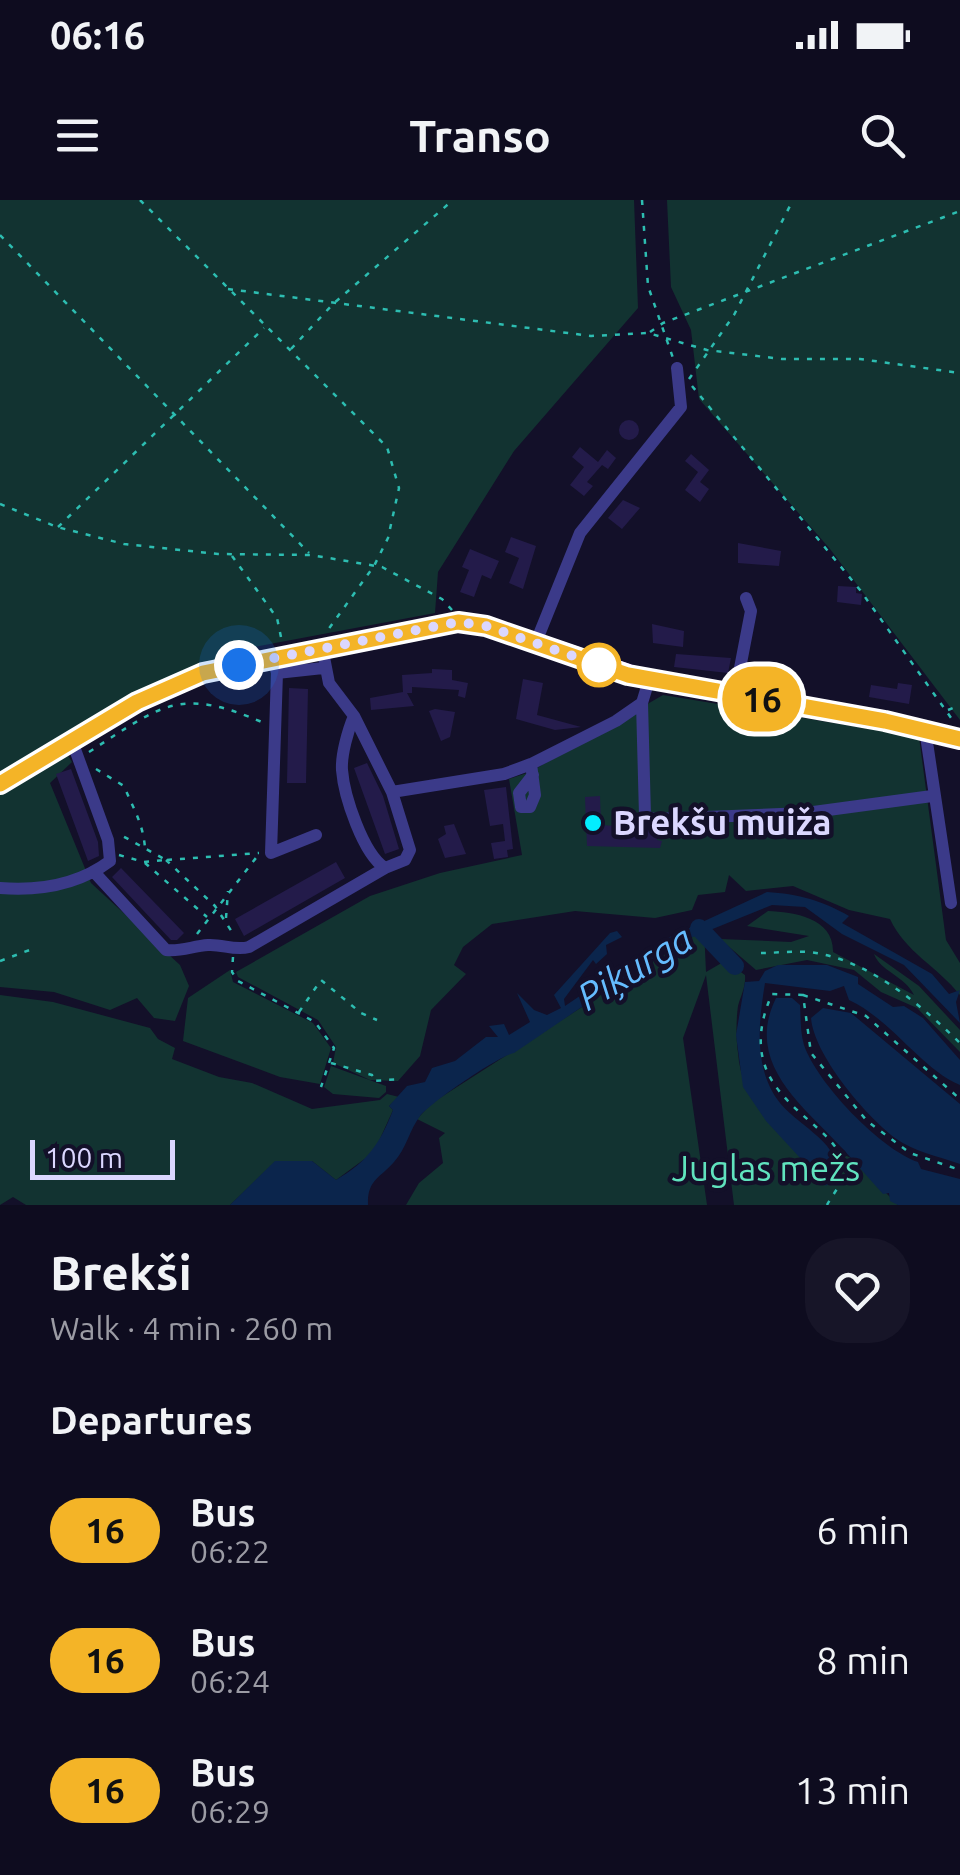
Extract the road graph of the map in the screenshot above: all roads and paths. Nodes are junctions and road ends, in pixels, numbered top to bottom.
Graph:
1 (140, 200) edge
2 (453, 200) edge
3 (642, 200) edge
4 (793, 200) edge
5 (960, 212) edge
6 (0, 235) edge
7 (228, 289) junction
8 (746, 293) junction
9 (333, 304) junction
10 (663, 322) junction
11 (265, 327) junction
12 (648, 333) junction
13 (665, 338) junction
14 (290, 350) junction
15 (707, 350) junction
16 (960, 373) edge
17 (680, 375) junction
18 (174, 414) junction
19 (0, 504) edge
20 (57, 528) junction
21 (231, 554) junction
22 (310, 555) junction
23 (374, 566) junction
24 (746, 598) dead end
25 (458, 622) junction
26 (536, 642) junction
27 (322, 648) junction
28 (278, 662) junction
29 (323, 668) junction
30 (650, 680) junction
31 (735, 694) junction
32 (642, 702) junction
33 (960, 705) edge
34 (947, 711) junction
35 (354, 716) junction
36 (274, 728) junction
37 (925, 730) junction
38 (960, 735) edge
39 (72, 740) junction
40 (78, 759) junction
41 (0, 784) edge
42 (392, 792) junction
43 (932, 796) junction
44 (104, 830) junction
45 (316, 835) dead end
46 (145, 848) junction
47 (112, 853) junction
48 (265, 853) junction
49 (166, 860) junction
50 (144, 862) junction
51 (385, 868) junction
52 (95, 873) junction
53 (0, 888) edge
54 (228, 890) junction
55 (951, 904) dead end
56 (215, 906) junction
57 (208, 917) junction
58 (226, 921) junction
59 (35, 948) dead end
60 (188, 948) junction
61 (238, 950) junction
62 (762, 953) dead end
63 (0, 961) edge
64 (803, 995) junction
65 (298, 1013) junction
66 (377, 1020) dead end
67 (960, 1043) edge
68 (330, 1063) junction
69 (400, 1079) dead end
70 (322, 1087) dead end
71 (960, 1099) edge
72 (960, 1170) edge
73 (827, 1205) edge

1 - 7 path
2 - 9 path
3 - 10 path
4 - 8 path
5 - 8 path
6 - 18 path
7 - 9 path
7 - 11 path
8 - 10 path
8 - 15 path
9 - 12 path
9 - 14 path
10 - 12 path
10 - 13 path
11 - 14 path
11 - 18 path
12 - 13 path
13 - 15 path
13 - 17 path
14 - 23 path
15 - 16 path
15 - 17 path
17 - 26 street
17 - 34 path
18 - 20 path
18 - 22 path
19 - 20 path
20 - 21 path
21 - 22 path
21 - 28 path
22 - 23 path
23 - 25 path
23 - 27 path
24 - 31 street
25 - 26 main road
25 - 27 main road
26 - 30 main road
27 - 28 main road
27 - 29 street
28 - 29 street
28 - 36 street
28 - 39 main road
29 - 35 street
30 - 31 main road
30 - 32 street
31 - 37 main road
32 - 42 street
32 - 43 street
33 - 34 path
34 - 38 path
35 - 42 street
35 - 51 street
36 - 40 path
36 - 48 street
37 - 38 main road
37 - 43 street
39 - 40 street
39 - 41 main road
40 - 44 street
40 - 46 path
42 - 51 street
43 - 55 street
44 - 46 path
44 - 47 street
45 - 48 street
46 - 49 path
47 - 50 path
47 - 52 street
48 - 49 path
48 - 54 path
49 - 50 path
49 - 56 path
50 - 57 path
51 - 61 street
52 - 53 street
52 - 60 street
54 - 56 path
54 - 58 path
56 - 57 path
56 - 58 path
57 - 60 path
58 - 61 path
59 - 63 path
60 - 61 street
61 - 65 path
62 - 67 path
64 - 71 path
64 - 72 path
64 - 73 path
65 - 66 path
65 - 68 path
68 - 69 path
68 - 70 path

